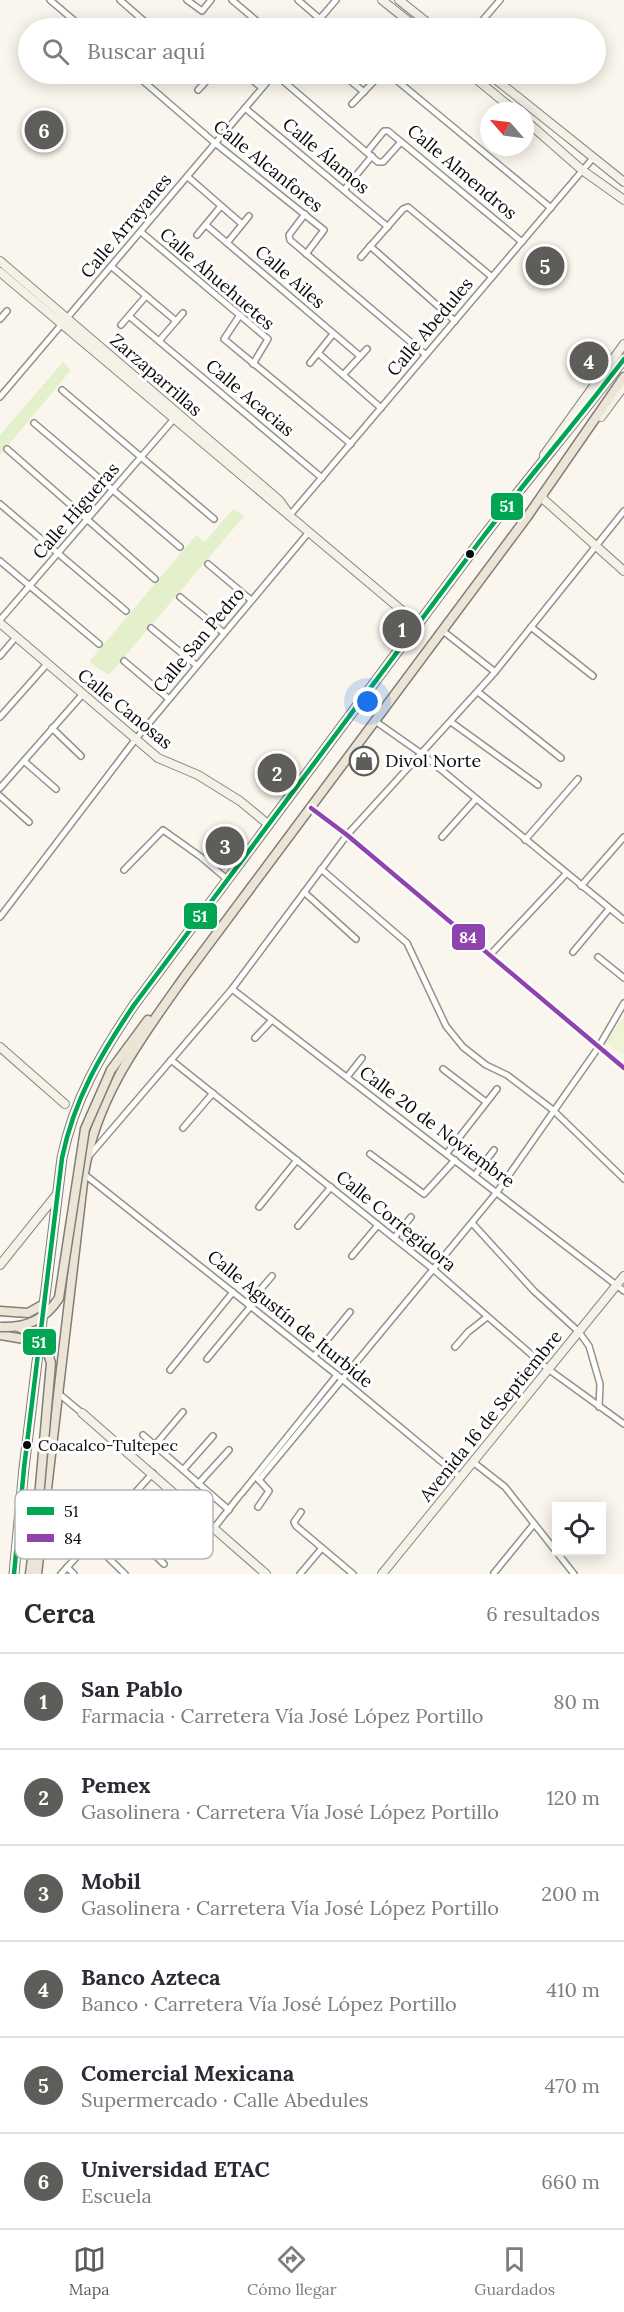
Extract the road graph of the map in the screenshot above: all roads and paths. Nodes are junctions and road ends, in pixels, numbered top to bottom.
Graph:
1 (50, 0) edge
2 (120, 0) edge
3 (187, 0) edge
4 (212, 0) edge
5 (232, 0) edge
6 (298, 0) edge
7 (336, 0) edge
8 (399, 0) edge
9 (500, 0) edge
10 (384, 1) edge
11 (406, 6) junction
12 (416, 14) junction
13 (71, 18) edge
14 (141, 18) edge
15 (253, 18) edge
16 (319, 18) edge
17 (321, 18) edge
18 (405, 18) edge
19 (417, 18) edge
20 (421, 18) edge
21 (485, 18) edge
22 (147, 84) edge
23 (203, 84) edge
24 (257, 84) edge
25 (266, 84) edge
26 (287, 84) edge
27 (355, 84) edge
28 (372, 84) edge
29 (401, 84) edge
30 (482, 84) edge
31 (501, 84) edge
32 (262, 88) junction
33 (198, 90) dead end
34 (364, 92) junction
35 (504, 102) edge
36 (352, 104) dead end
37 (245, 108) junction
38 (534, 128) edge
39 (401, 142) junction
40 (215, 143) junction
41 (369, 154) junction
42 (593, 158) junction
43 (582, 170) junction
44 (188, 177) junction
45 (624, 182) edge
46 (344, 190) junction
47 (624, 200) edge
48 (221, 206) junction
49 (551, 208) junction
50 (305, 214) junction
51 (249, 216) dead end
52 (242, 224) junction
53 (206, 225) junction
54 (388, 227) junction
55 (141, 232) junction
56 (197, 235) dead end
57 (522, 242) junction
58 (227, 243) junction
59 (370, 246) junction
60 (306, 254) junction
61 (361, 257) dead end
62 (0, 261) edge
63 (112, 267) junction
64 (0, 272) edge
65 (492, 277) junction
66 (146, 296) junction
67 (7, 311) dead end
68 (183, 313) dead end
69 (240, 315) junction
70 (129, 316) junction
71 (0, 319) edge
72 (176, 321) junction
73 (455, 321) junction
74 (65, 322) junction
75 (121, 325) dead end
76 (333, 334) junction
77 (159, 341) junction
78 (624, 344) edge
79 (367, 349) dead end
80 (318, 353) junction
81 (360, 356) junction
82 (426, 356) junction
83 (624, 358) edge
84 (253, 363) junction
85 (310, 363) dead end
86 (343, 375) junction
87 (624, 377) edge
88 (624, 386) edge
89 (2, 389) edge
90 (62, 390) dead end
91 (0, 397) edge
92 (381, 408) junction
93 (173, 420) junction
94 (34, 423) dead end
95 (351, 444) junction
96 (7, 449) dead end
97 (143, 457) junction
98 (322, 478) junction
99 (523, 478) junction
100 (112, 491) junction
101 (541, 496) junction
102 (0, 504) edge
103 (624, 511) edge
104 (290, 515) junction
105 (214, 519) dead end
106 (88, 520) junction
107 (309, 532) junction
108 (596, 544) junction
109 (180, 547) dead end
110 (58, 553) junction
111 (0, 561) edge
112 (208, 564) dead end
113 (624, 571) edge
114 (155, 579) dead end
115 (30, 586) junction
116 (180, 597) dead end
117 (251, 600) junction
118 (126, 610) dead end
119 (0, 622) edge
120 (418, 624) junction
121 (531, 627) junction
122 (151, 628) dead end
123 (443, 631) junction
124 (224, 633) junction
125 (16, 637) junction
126 (99, 644) dead end
127 (0, 656) edge
128 (124, 661) dead end
129 (47, 664) junction
130 (196, 665) junction
131 (495, 672) junction
132 (593, 676) dead end
133 (478, 692) junction
134 (82, 695) junction
135 (169, 699) junction
136 (0, 717) edge
137 (375, 721) junction
138 (451, 722) junction
139 (52, 728) junction
140 (135, 740) junction
141 (422, 754) junction
142 (81, 756) dead end
143 (561, 758) dead end
144 (24, 761) junction
145 (0, 776) edge
146 (578, 779) dead end
147 (5, 780) junction
148 (538, 785) dead end
149 (0, 788) edge
150 (56, 789) dead end
151 (0, 796) edge
152 (476, 799) junction
153 (310, 808) junction
154 (29, 822) dead end
155 (269, 825) junction
156 (348, 835) junction
157 (442, 837) dead end
158 (525, 840) junction
159 (623, 841) edge
160 (321, 869) junction
161 (124, 870) dead end
162 (566, 873) junction
163 (228, 880) junction
164 (581, 886) junction
165 (304, 892) junction
166 (609, 909) junction
167 (0, 917) edge
168 (624, 920) edge
169 (356, 939) dead end
170 (573, 952) dead end
171 (490, 955) junction
172 (598, 957) dead end
173 (185, 976) junction
174 (624, 978) edge
175 (231, 988) junction
176 (624, 1004) edge
177 (272, 1020) junction
178 (255, 1038) dead end
179 (0, 1047) edge
180 (598, 1048) junction
181 (362, 1058) dead end
182 (171, 1059) junction
183 (624, 1068) edge
184 (443, 1069) dead end
185 (347, 1077) junction
186 (497, 1089) dead end
187 (213, 1093) junction
188 (486, 1102) junction
189 (65, 1104) joint
190 (75, 1106) junction
191 (553, 1110) junction
192 (183, 1128) dead end
193 (494, 1150) dead end
194 (447, 1153) junction
195 (370, 1154) dead end
196 (87, 1159) junction
197 (297, 1160) junction
198 (456, 1160) junction
199 (84, 1174) junction
200 (475, 1175) junction
201 (624, 1179) edge
202 (330, 1187) junction
203 (497, 1192) junction
204 (57, 1194) junction
205 (259, 1207) dead end
206 (411, 1217) dead end
207 (472, 1223) junction
208 (378, 1225) junction
209 (298, 1226) dead end
210 (394, 1238) junction
211 (351, 1256) dead end
212 (0, 1265) edge
213 (434, 1269) junction
214 (272, 1276) dead end
215 (624, 1276) edge
216 (617, 1285) junction
217 (624, 1291) edge
218 (233, 1292) junction
219 (44, 1304) junction
220 (250, 1305) junction
221 (0, 1311) edge
222 (350, 1312) dead end
223 (487, 1317) junction
224 (0, 1325) edge
225 (579, 1332) junction
226 (0, 1335) edge
227 (455, 1347) dead end
228 (38, 1354) junction
229 (314, 1356) junction
230 (207, 1359) dead end
231 (548, 1369) junction
232 (170, 1370) dead end
233 (340, 1377) junction
234 (58, 1393) junction
235 (599, 1407) junction
236 (183, 1412) dead end
237 (82, 1413) joint
238 (624, 1425) edge
239 (143, 1435) dead end
240 (213, 1436) dead end
241 (155, 1445) junction
242 (229, 1450) dead end
243 (473, 1462) junction
244 (183, 1470) junction
245 (153, 1473) junction
246 (460, 1477) junction
247 (257, 1478) junction
248 (198, 1484) junction
249 (23, 1490) edge
250 (38, 1490) edge
251 (47, 1490) edge
252 (138, 1490) edge
253 (172, 1490) edge
254 (205, 1490) edge
255 (213, 1497) edge
256 (258, 1507) dead end
257 (229, 1510) junction
258 (301, 1512) dead end
259 (534, 1524) junction
260 (214, 1528) joint
261 (322, 1548) junction
262 (16, 1559) edge
263 (31, 1559) edge
264 (39, 1559) edge
265 (75, 1559) edge
266 (110, 1559) edge
267 (159, 1559) edge
268 (164, 1564) dead end
269 (68, 1567) junction
270 (350, 1573) edge
271 (494, 1573) edge
272 (14, 1574) edge
273 (30, 1574) edge
274 (37, 1574) edge
275 (62, 1574) edge
276 (74, 1574) edge
277 (125, 1574) edge
278 (266, 1574) edge
279 (300, 1574) edge
280 (382, 1574) edge
281 (574, 1574) edge

1 - 13 street
2 - 14 street
3 - 4 street
5 - 15 street
6 - 16 street
7 - 17 street
8 - 11 street
9 - 21 street
10 - 11 street
10 - 18 street
11 - 12 street
12 - 19 street
12 - 20 street
22 - 40 street, Calle Alcanfores
23 - 33 street
24 - 32 street
25 - 32 street, Calle Arrayanes
26 - 41 street
27 - 34 street
28 - 34 street
29 - 49 street
30 - 35 street
31 - 42 street
32 - 37 street, Calle Arrayanes
34 - 36 street
37 - 40 street, Calle Arrayanes
37 - 46 street, Calle Álamos
38 - 43 street
39 - 41 street
39 - 41 street, Calle Almendros
39 - 57 street, Calle Almendros
40 - 44 street, Calle Arrayanes
40 - 50 street, Calle Alcanfores
41 - 46 street
42 - 43 street, Calle Abedules
42 - 45 street
43 - 47 street
43 - 49 street, Calle Abedules
44 - 48 street
44 - 55 street, Calle Arrayanes
46 - 54 street, Calle Álamos
48 - 52 street
48 - 53 street
49 - 57 street, Calle Abedules
50 - 60 street
50 - 60 street, Calle Alcanfores
51 - 52 street
52 - 58 street
53 - 56 street
53 - 58 street, Calle Ailes
54 - 59 street
54 - 65 street
55 - 63 street, Calle Arrayanes
55 - 69 street, Calle Ahuehuetes
57 - 65 street, Calle Abedules
58 - 76 street, Calle Ailes
59 - 61 street
59 - 73 street
60 - 82 street
62 - 74 street, Zarzaparrillas
63 - 66 street
63 - 74 street, Calle Arrayanes
64 - 74 street, Zarzaparrillas
65 - 73 street, Calle Abedules
66 - 70 street
66 - 72 street
67 - 71 street
68 - 72 street
69 - 84 street, Calle Ahuehuetes
69 - 84 street
70 - 75 street
70 - 77 street, Calle Acacias
72 - 77 street
73 - 82 street, Calle Abedules
74 - 89 street, Calle Arrayanes
74 - 93 street, Zarzaparrillas
74 - 104 street, Zarzaparrillas
76 - 80 street
76 - 81 street, Calle Ailes
77 - 98 street, Calle Acacias
78 - 99 street
79 - 81 street
80 - 85 street
80 - 86 street
81 - 86 street
82 - 92 street, Calle Abedules
83 - 99 main road
84 - 95 street
86 - 92 street
87 - 101 main road
88 - 101 street
89 - 91 street, Calle Arrayanes
90 - 97 street
92 - 95 street, Calle Abedules
93 - 97 street, Calle Higueras
93 - 104 street, Zarzaparrillas
94 - 100 street
95 - 98 street, Calle Abedules
96 - 106 street
97 - 100 street, Calle Higueras
97 - 105 street
98 - 104 street, Calle Abedules
99 - 120 main road
100 - 106 street, Calle Higueras
100 - 109 street
101 - 108 street
101 - 123 main road
102 - 110 street
103 - 108 street
104 - 107 street, Zarzaparrillas
106 - 110 street, Calle Higueras
106 - 114 street
107 - 117 street, Calle San Pedro
107 - 120 street, Zarzaparrillas
108 - 113 street
108 - 121 street
110 - 115 street, Calle Higueras
110 - 118 street
111 - 115 street
112 - 117 street
115 - 119 street, Calle Higueras
115 - 126 street
116 - 124 street
117 - 124 street, Calle San Pedro
119 - 125 street, Calle Canosas
120 - 155 main road
121 - 131 street
121 - 132 street
122 - 130 street
123 - 131 street
123 - 137 main road
124 - 130 street, Calle San Pedro
125 - 127 street
125 - 129 street, Calle Canosas
128 - 135 street
129 - 134 street, Calle Canosas
129 - 136 street
130 - 135 street, Calle San Pedro
131 - 133 street
133 - 138 street
133 - 143 street
134 - 139 street
134 - 140 street, Calle Canosas
135 - 140 street, Calle San Pedro
137 - 141 street
137 - 153 main road
138 - 141 street
138 - 148 street
139 - 142 street
139 - 144 street
140 - 155 street, Calle Canosas
140 - 167 street, Calle San Pedro
141 - 152 street
141 - 156 street
144 - 147 street
144 - 150 street
145 - 147 street
146 - 158 street
147 - 149 street
151 - 154 street
152 - 157 street
152 - 158 street
153 - 156 street
153 - 173 main road
155 - 163 main road
156 - 160 street
156 - 171 street
158 - 162 street
159 - 164 street
160 - 165 street
160 - 191 street
161 - 163 street
162 - 164 street
162 - 171 street
163 - 190 main road
164 - 166 street
165 - 169 street
165 - 175 street
166 - 168 street
166 - 170 street
171 - 180 street
172 - 174 street
173 - 196 main road
173 - 224 main road, bridge
175 - 177 street, Calle 20 de Noviembre
175 - 182 street
176 - 180 street
177 - 178 street
177 - 185 street, Calle 20 de Noviembre
179 - 189 street
180 - 183 street
180 - 191 street
181 - 185 street
182 - 187 street, Calle Corregidora
182 - 196 street
184 - 188 street
185 - 194 street, Calle 20 de Noviembre
186 - 188 street
187 - 192 street
187 - 197 street, Calle Corregidora
188 - 194 street
189 - 190 street
190 - 204 main road
191 - 201 street
191 - 203 street
193 - 200 street
194 - 198 street, Calle 20 de Noviembre
195 - 198 street
196 - 199 main road
197 - 202 street, Calle Corregidora
197 - 205 street
198 - 200 street, Calle 20 de Noviembre
199 - 218 street, Calle Agustín de Iturbide
199 - 234 main road
200 - 203 street, Calle 20 de Noviembre
202 - 208 street, Calle Corregidora
202 - 209 street
203 - 207 street
203 - 216 street, Calle 20 de Noviembre
204 - 212 street
204 - 219 main road
206 - 210 street
207 - 213 street
207 - 225 street
208 - 210 street, Calle Corregidora
208 - 211 street
210 - 213 street, Calle Corregidora
213 - 223 street, Calle Corregidora
213 - 233 street
214 - 220 street
215 - 216 street, Avenida 16 de Septiembre
216 - 217 street, Calle 20 de Noviembre
216 - 225 street, Avenida 16 de Septiembre
218 - 220 street, Calle Agustín de Iturbide
218 - 232 street
219 - 221 main road
219 - 228 main road
220 - 229 street, Calle Agustín de Iturbide
220 - 230 street
222 - 229 street
223 - 227 street
223 - 231 street, Calle Corregidora
224 - 250 main road, bridge
225 - 231 street, Avenida 16 de Septiembre
225 - 235 street
226 - 228 main road
228 - 249 main road
229 - 233 street, Calle Agustín de Iturbide
231 - 235 street, Calle Corregidora
231 - 243 street, Avenida 16 de Septiembre
233 - 246 street, Calle Agustín de Iturbide
233 - 247 street
234 - 237 street
234 - 251 main road
235 - 238 street, Calle Corregidora
236 - 241 street
237 - 245 street
239 - 241 street
240 - 244 street
241 - 244 street
242 - 248 street
243 - 246 street, Avenida 16 de Septiembre
243 - 259 street
244 - 248 street
245 - 252 street
245 - 253 street
246 - 280 street, Avenida 16 de Septiembre
247 - 256 street
247 - 257 street
248 - 254 street
255 - 257 street
257 - 260 street
258 - 261 street
259 - 271 street
259 - 281 street
260 - 278 street
261 - 270 street
261 - 279 street
262 - 272 main road
263 - 273 main road, bridge
264 - 274 main road
265 - 269 street
266 - 277 street
267 - 268 street
269 - 275 street
269 - 276 street

